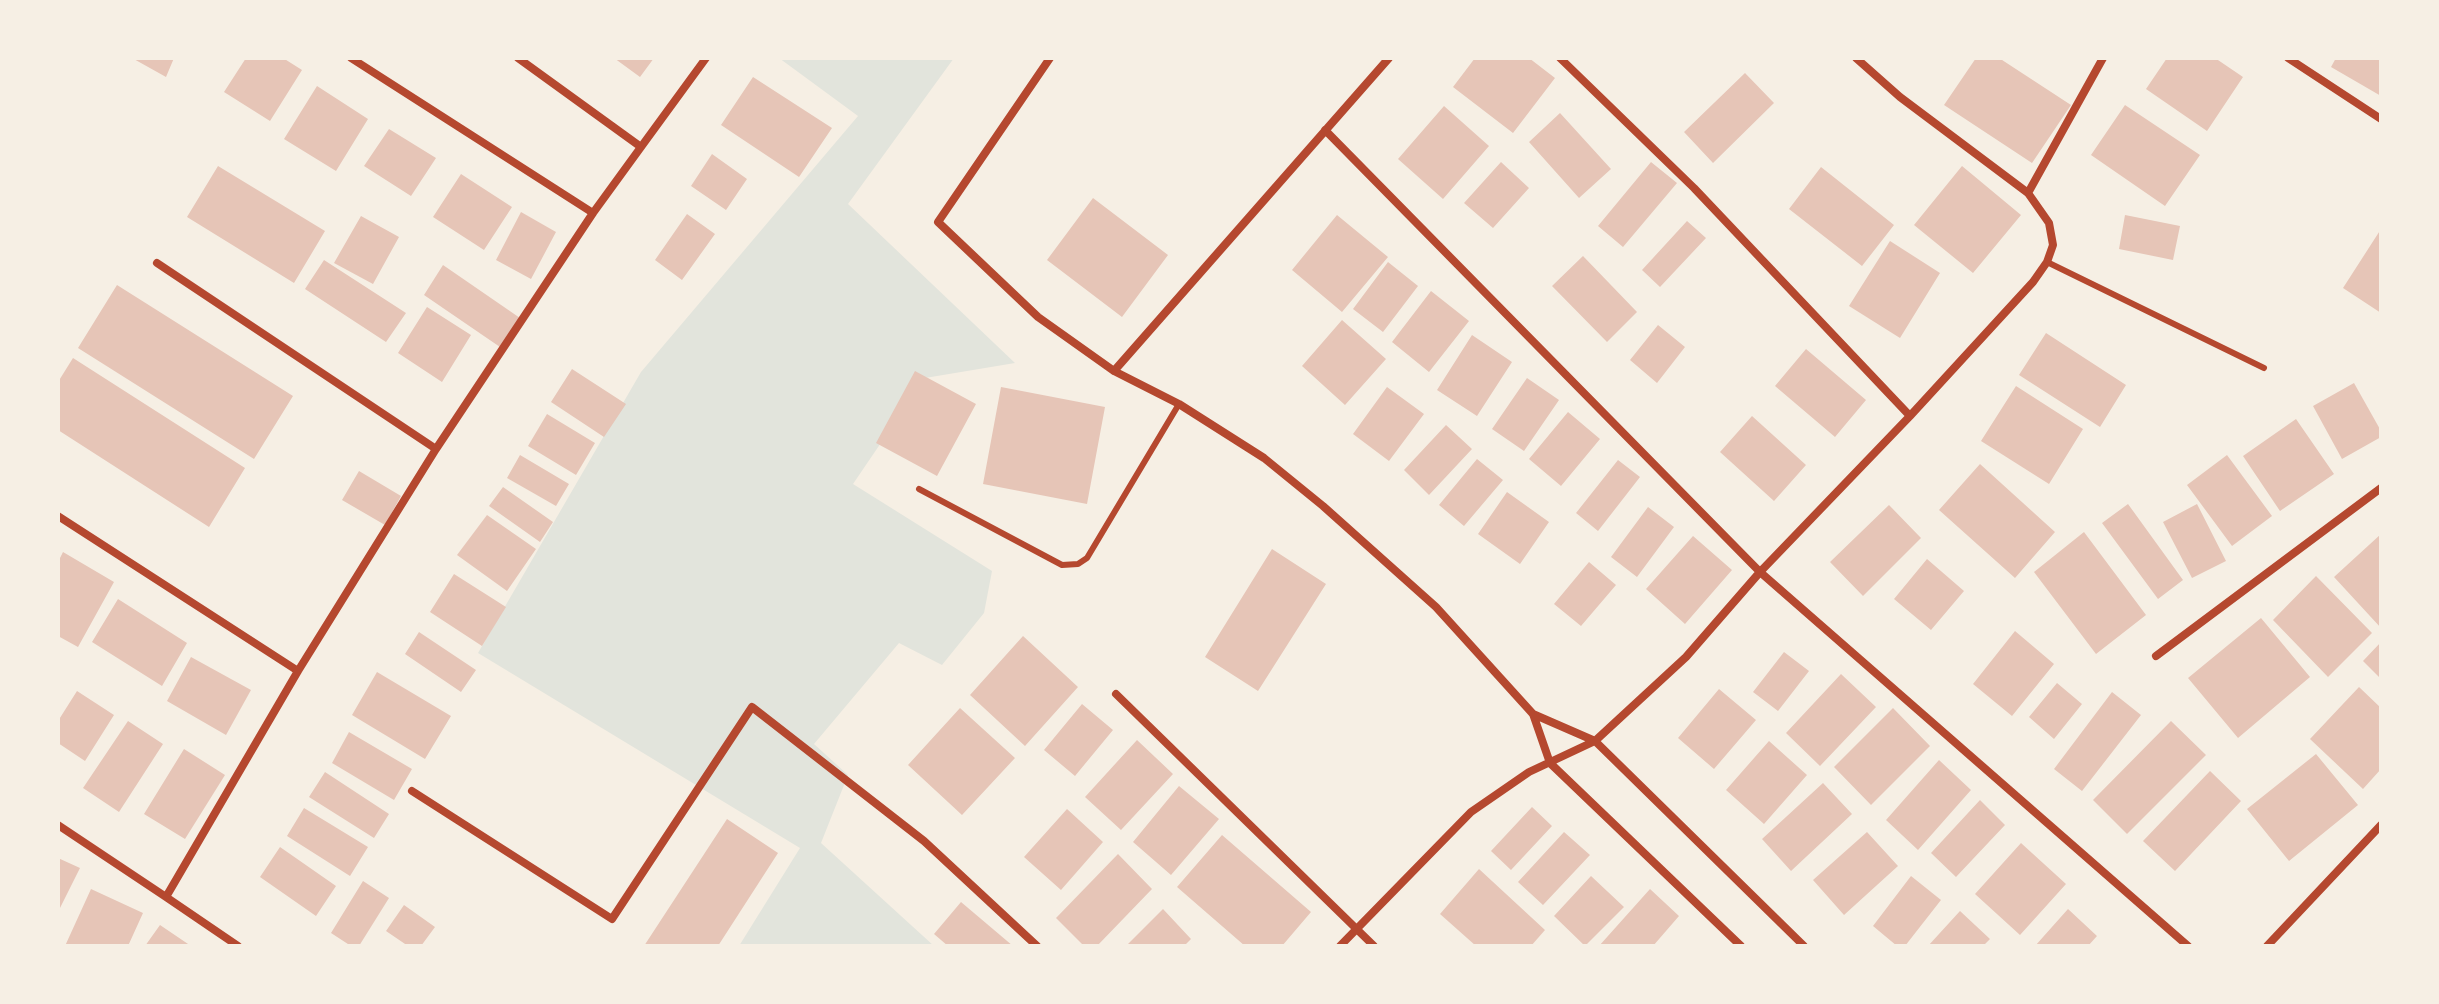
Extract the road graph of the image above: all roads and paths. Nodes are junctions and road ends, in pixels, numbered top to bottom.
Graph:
1 (351, 58) edge
2 (518, 58) edge
3 (706, 58) edge
4 (1050, 58) edge
5 (1389, 58) edge
6 (1560, 58) edge
7 (1856, 58) edge
8 (2103, 58) edge
9 (2288, 58) edge
10 (2381, 119) edge
11 (1325, 130) junction
12 (641, 147) junction
13 (2028, 193) junction
14 (593, 213) junction
15 (2047, 262) junction
16 (157, 263) dead end
17 (2264, 368) dead end
18 (1114, 371) junction
19 (1179, 404) junction
20 (1910, 416) junction
21 (436, 449) junction
22 (2381, 488) edge
23 (919, 489) dead end
24 (58, 516) edge
25 (1760, 572) junction
26 (2156, 656) dead end
27 (298, 671) junction
28 (1116, 694) dead end
29 (1533, 714) junction
30 (1595, 741) junction
31 (1550, 763) junction
32 (412, 791) dead end
33 (58, 825) edge
34 (2381, 825) edge
35 (166, 897) junction
36 (1356, 930) junction
37 (238, 946) edge
38 (1037, 946) edge
39 (1340, 946) edge
40 (1374, 946) edge
41 (1741, 946) edge
42 (1804, 946) edge
43 (2188, 946) edge
44 (2267, 946) edge

1 - 14 street
2 - 12 street
3 - 12 street
4 - 18 street
5 - 11 street
6 - 20 street
7 - 13 street
8 - 13 street
9 - 10 street
11 - 18 street
11 - 25 street
12 - 14 street
13 - 15 street
14 - 21 street
15 - 17 lane
15 - 20 street
16 - 21 street
18 - 19 street
19 - 23 lane
19 - 29 street
20 - 25 street
21 - 27 street
22 - 26 street
24 - 27 street
25 - 30 street
25 - 43 street
27 - 35 street
28 - 36 street
29 - 30 street
29 - 31 street
30 - 31 street
30 - 42 street
31 - 36 street
31 - 41 street
32 - 38 street
33 - 35 street
34 - 44 street
35 - 37 street
36 - 39 street
36 - 40 street

